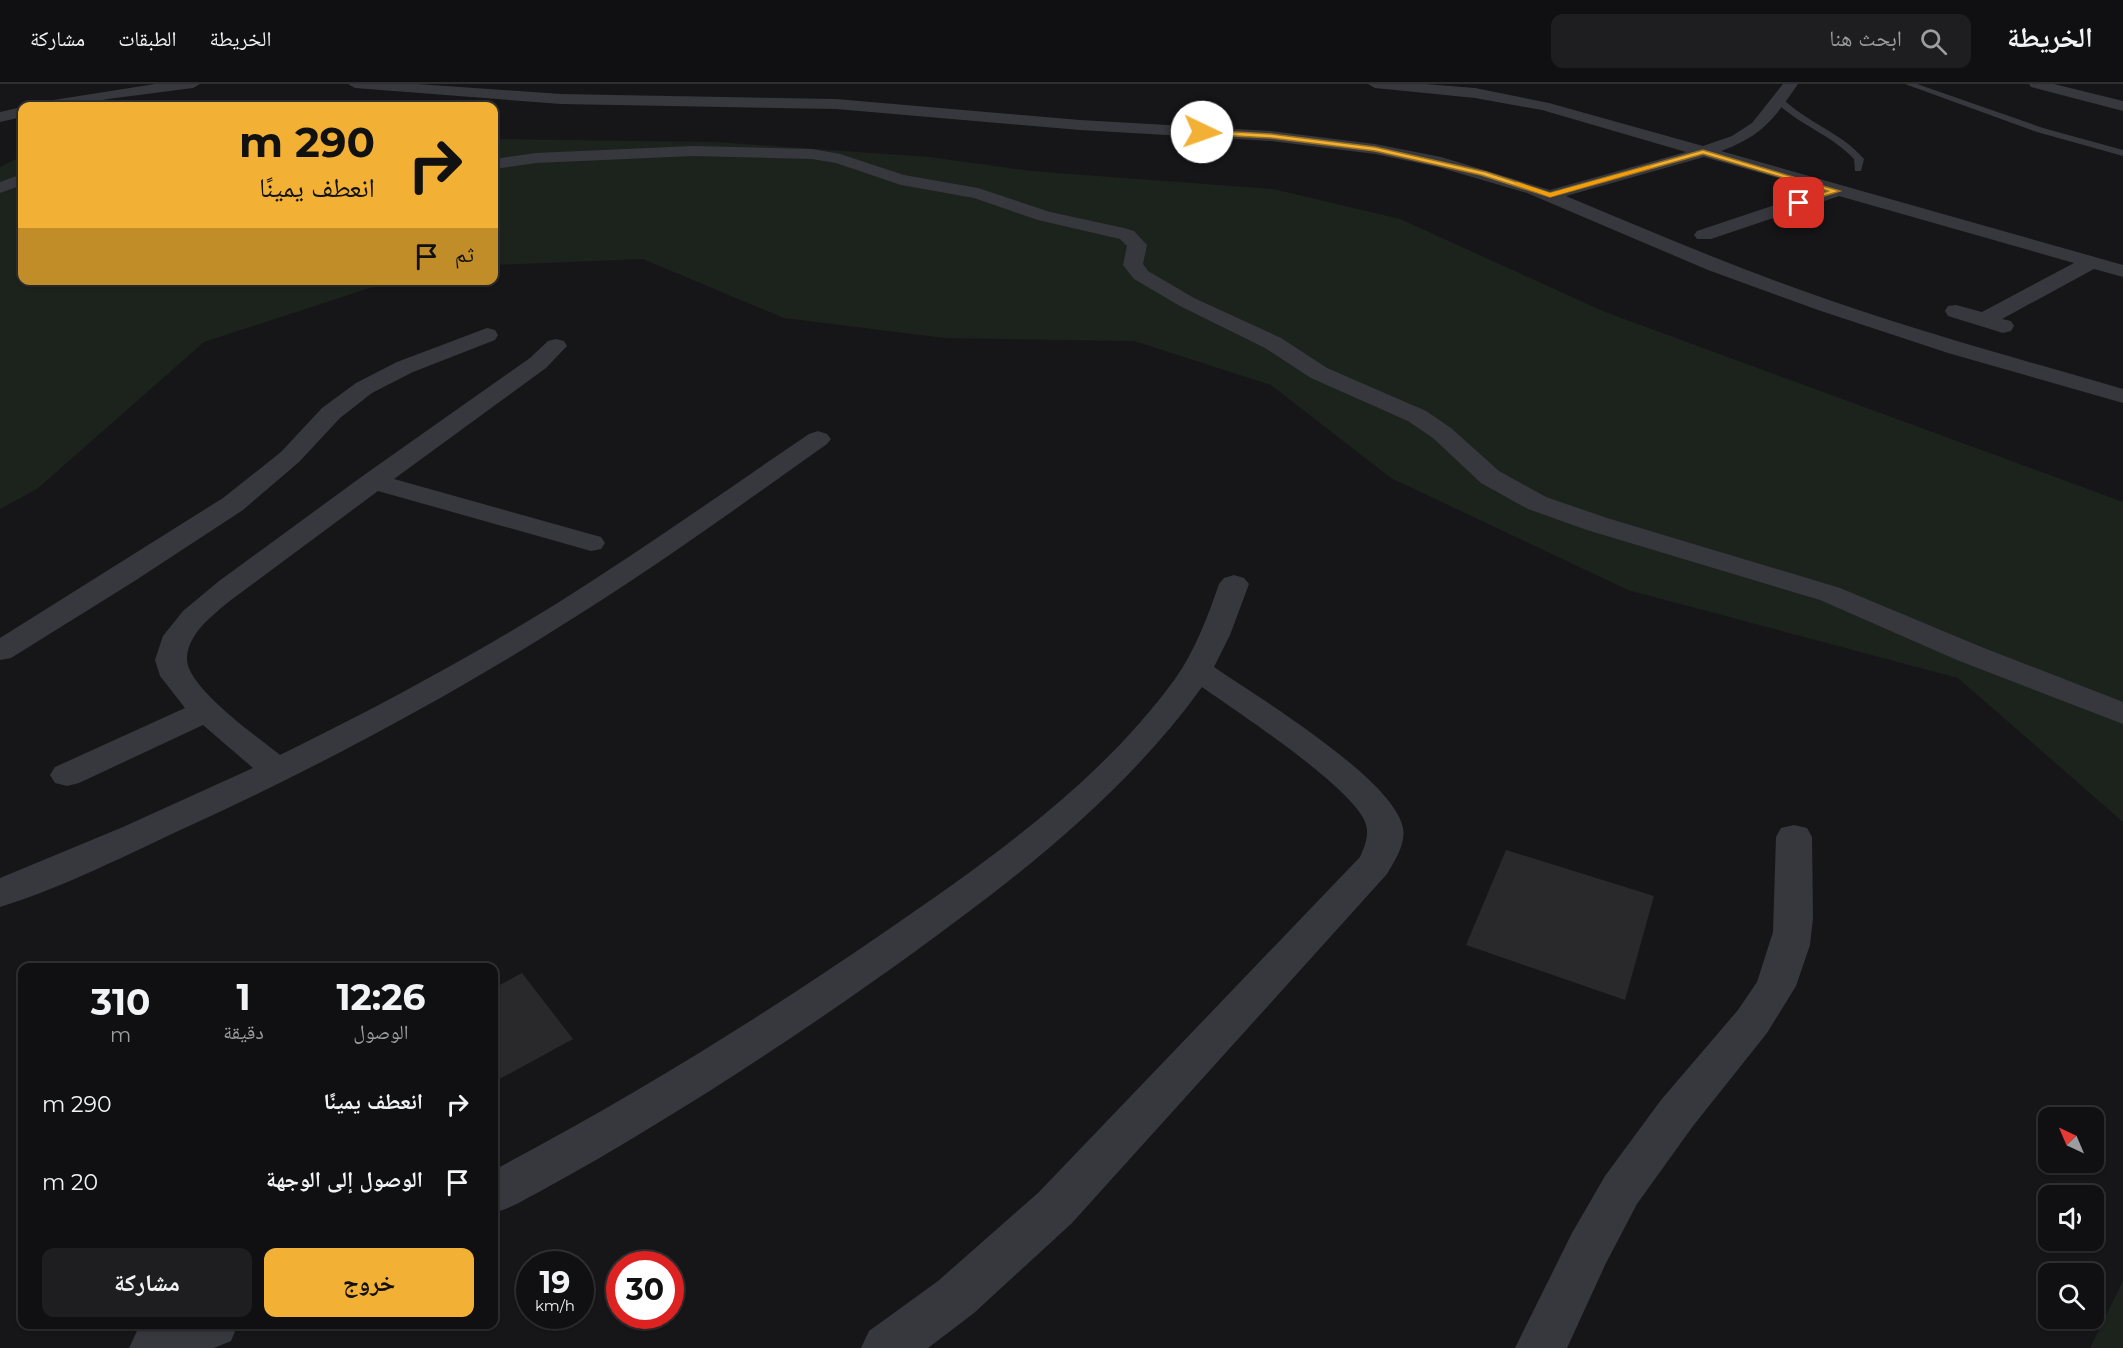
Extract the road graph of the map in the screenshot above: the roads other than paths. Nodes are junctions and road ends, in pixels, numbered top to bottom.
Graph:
1 (193, 84) edge
2 (355, 84) edge
3 (1375, 84) edge
4 (1791, 84) edge
5 (1909, 84) edge
6 (2036, 84) edge
7 (1779, 100) junction
8 (67, 102) edge
9 (2123, 106) edge
10 (18, 113) edge
11 (0, 117) edge
12 (1708, 131) dead end
13 (1738, 139) junction
14 (1703, 152) junction
15 (2123, 153) edge
16 (498, 163) edge
17 (1858, 169) dead end
18 (18, 181) edge
19 (0, 188) edge
20 (1836, 191) junction
21 (1550, 195) junction
22 (1684, 228) dead end
23 (1704, 235) junction
24 (1724, 242) dead end
25 (2092, 262) junction
26 (2123, 271) edge
27 (1956, 311) dead end
28 (1984, 320) junction
29 (2008, 328) dead end
30 (487, 335) dead end
31 (556, 346) dead end
32 (2123, 396) edge
33 (819, 439) dead end
34 (373, 480) junction
35 (591, 543) dead end
36 (1234, 584) dead end
37 (0, 651) edge
38 (1197, 669) junction
39 (207, 710) junction
40 (2123, 714) edge
41 (277, 770) junction
42 (67, 775) dead end
43 (1794, 837) dead end
44 (0, 893) edge
45 (498, 1191) edge
46 (201, 1329) edge
47 (155, 1348) edge
48 (887, 1348) edge
49 (1541, 1348) edge

1 - 8 street
2 - 21 street
3 - 14 street
4 - 7 street
5 - 15 lane
6 - 9 street
7 - 13 street
7 - 17 lane
10 - 11 street
12 - 13 street
13 - 14 street
14 - 20 street
14 - 21 street
16 - 40 street
18 - 19 street
20 - 23 street
20 - 25 street
21 - 32 street
22 - 23 street
23 - 24 street
25 - 26 street
25 - 28 street
27 - 28 street
28 - 29 street
30 - 37 street
31 - 34 street
33 - 41 street
34 - 35 street
34 - 39 street
36 - 38 street
38 - 45 street
38 - 48 street
39 - 41 street
39 - 42 street
41 - 44 street
43 - 49 street
46 - 47 street

